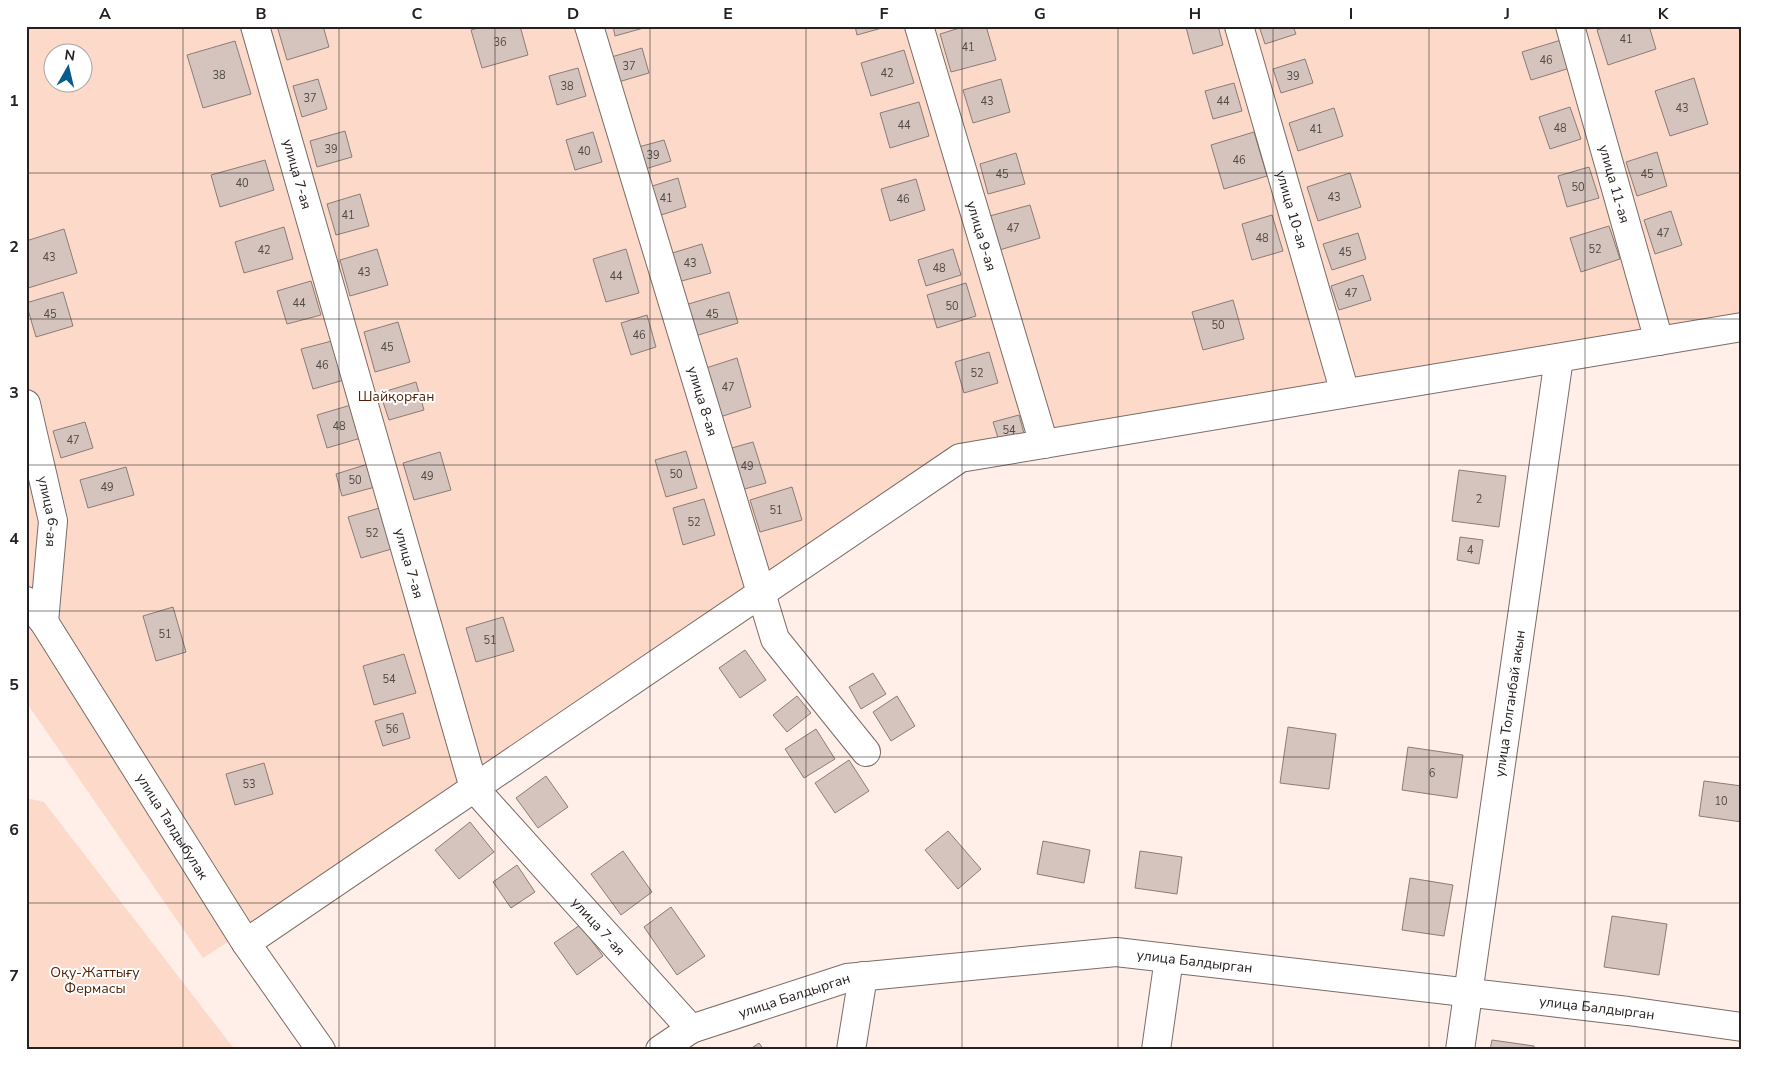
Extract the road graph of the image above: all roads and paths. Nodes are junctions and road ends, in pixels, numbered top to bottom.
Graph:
1 (255, 26) edge
2 (589, 26) edge
3 (920, 26) edge
4 (1239, 26) edge
5 (1570, 26) edge
6 (1742, 327) edge
7 (1659, 341) junction
8 (1559, 358) junction
9 (1344, 394) junction
10 (26, 404) edge
11 (1044, 444) junction
12 (760, 594) junction
13 (26, 601) edge
14 (44, 622) junction
15 (866, 752) dead end
16 (474, 788) junction
17 (246, 944) junction
18 (1169, 958) junction
19 (863, 976) junction
20 (1468, 992) junction
21 (1742, 1028) edge
22 (691, 1029) junction
23 (321, 1050) edge
24 (660, 1050) edge
25 (851, 1050) edge
26 (1156, 1050) edge
27 (1460, 1050) edge

1 - 16 street, улица 7-ая
2 - 12 street, улица 8-ая
3 - 11 street, улица 9-ая
4 - 9 street, улица 10-ая
5 - 7 street, улица 11-ая
6 - 7 street
7 - 8 street
8 - 9 street
8 - 20 street, улица Толганбай акын
9 - 11 street
10 - 14 street, улица 6-ая
11 - 12 street
12 - 15 street, улица 8-ая
12 - 16 street
13 - 14 street, улица Талдыбулак
14 - 17 street, улица Талдыбулак
16 - 17 street
16 - 22 street, улица 7-ая
17 - 23 street, улица Талдыбулак
18 - 19 street, улица Балдырган
18 - 20 street, улица Балдырган
18 - 26 street
19 - 22 street, улица Балдырган
19 - 25 street
20 - 21 street, улица Балдырган
20 - 27 street, улица Толганбай акын
22 - 24 street, улица Балдырган

